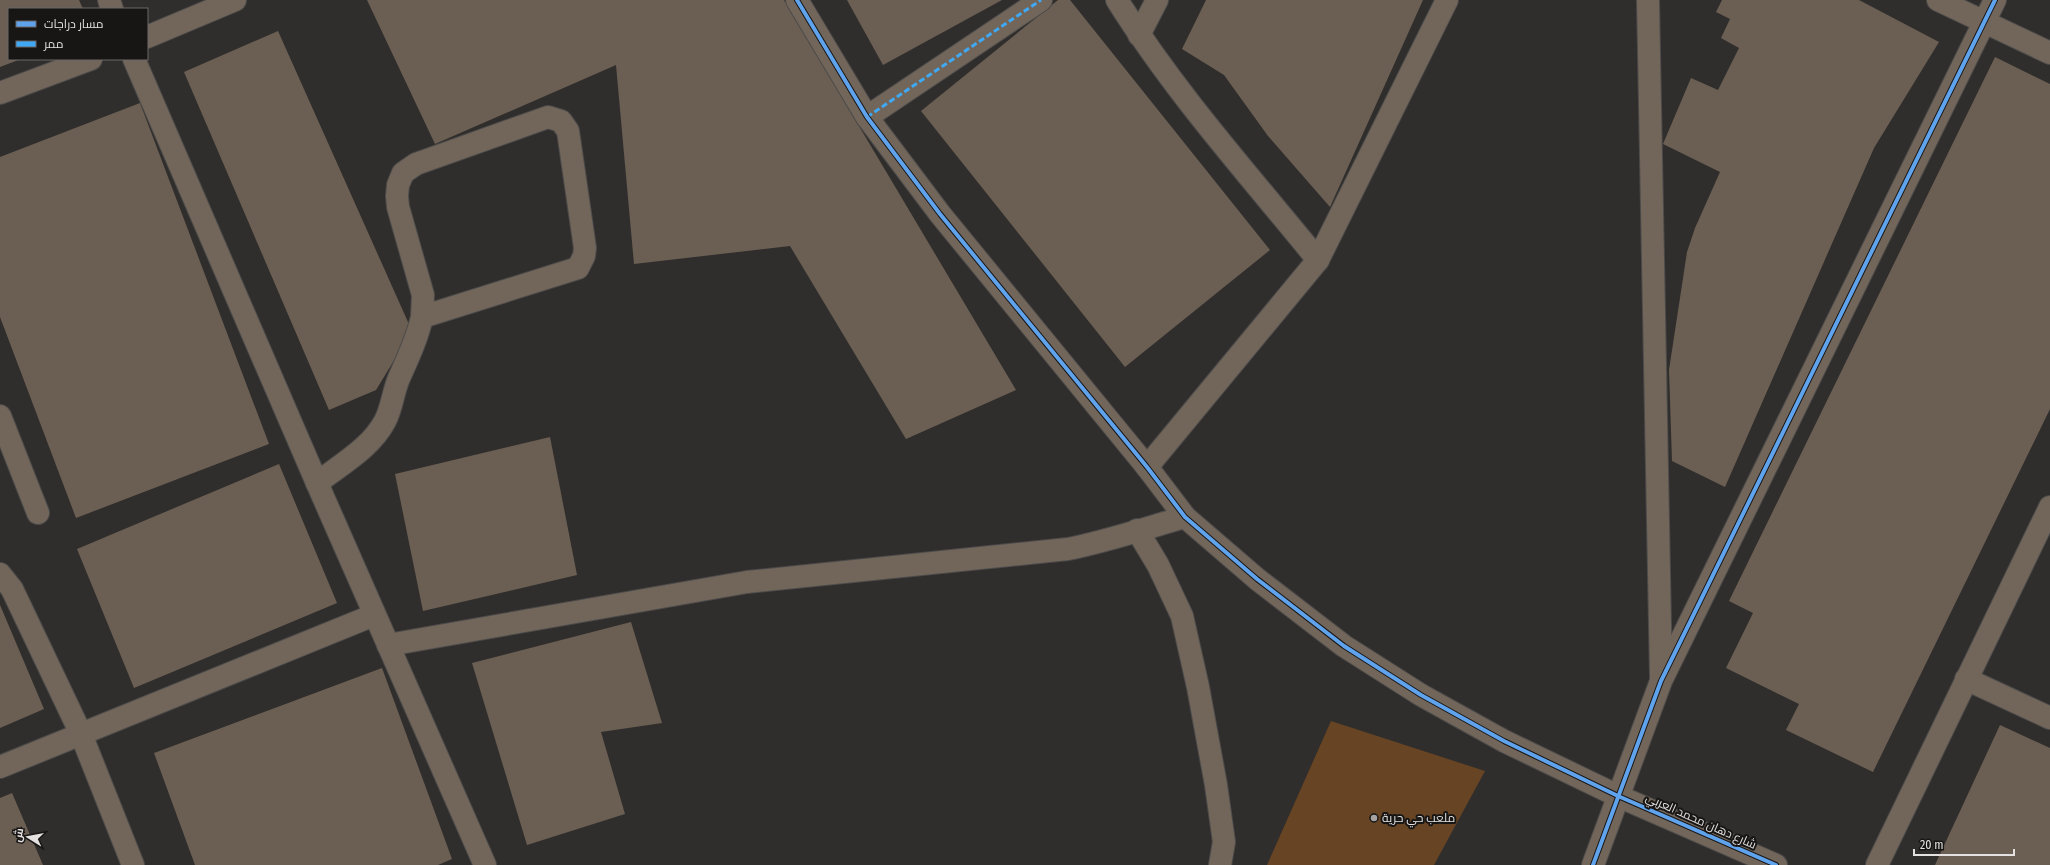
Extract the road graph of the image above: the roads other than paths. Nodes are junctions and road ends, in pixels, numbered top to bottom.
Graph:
1 (235, 0) edge
2 (797, 0) edge
3 (1041, 0) edge
4 (1117, 0) edge
5 (1157, 0) edge
6 (1447, 0) edge
7 (1648, 0) edge
8 (1938, 0) edge
9 (1995, 0) edge
10 (1985, 22) junction
11 (1139, 35) junction
12 (148, 37) edge
13 (2050, 53) edge
14 (88, 60) edge
15 (134, 60) edge
16 (0, 93) edge
17 (867, 117) junction
18 (1318, 260) junction
19 (422, 317) junction
20 (0, 416) edge
21 (1147, 467) junction
22 (317, 483) junction
23 (2050, 507) edge
24 (38, 513) dead end
25 (1185, 517) junction
26 (1137, 530) junction
27 (0, 574) edge
28 (374, 615) junction
29 (388, 645) junction
30 (1966, 679) junction
31 (1661, 681) junction
32 (2050, 718) edge
33 (81, 734) junction
34 (0, 767) edge
35 (1618, 796) junction
36 (482, 864) edge
37 (134, 865) edge
38 (1220, 865) edge
39 (1593, 865) edge
40 (1776, 865) edge
41 (1877, 865) edge

1 - 12 street
2 - 17 street, شارع دهان محمد العربي
3 - 17 street
4 - 11 street
5 - 11 street
6 - 18 street
7 - 31 street
8 - 10 street
9 - 10 street
10 - 13 street
10 - 31 street
11 - 18 street
14 - 16 street
15 - 22 street
17 - 21 street, شارع دهان محمد العربي
18 - 21 street
19 - 19 street
19 - 22 street
20 - 24 street
21 - 25 street, شارع دهان محمد العربي
22 - 28 street
23 - 30 street
25 - 26 street
25 - 35 street, شارع دهان محمد العربي
26 - 29 street
26 - 38 street
27 - 33 street
28 - 29 street
28 - 33 street
29 - 36 street
30 - 32 street
30 - 41 street
31 - 35 street
33 - 34 street
33 - 37 street
35 - 39 street
35 - 40 street, شارع دهان محمد العربي

